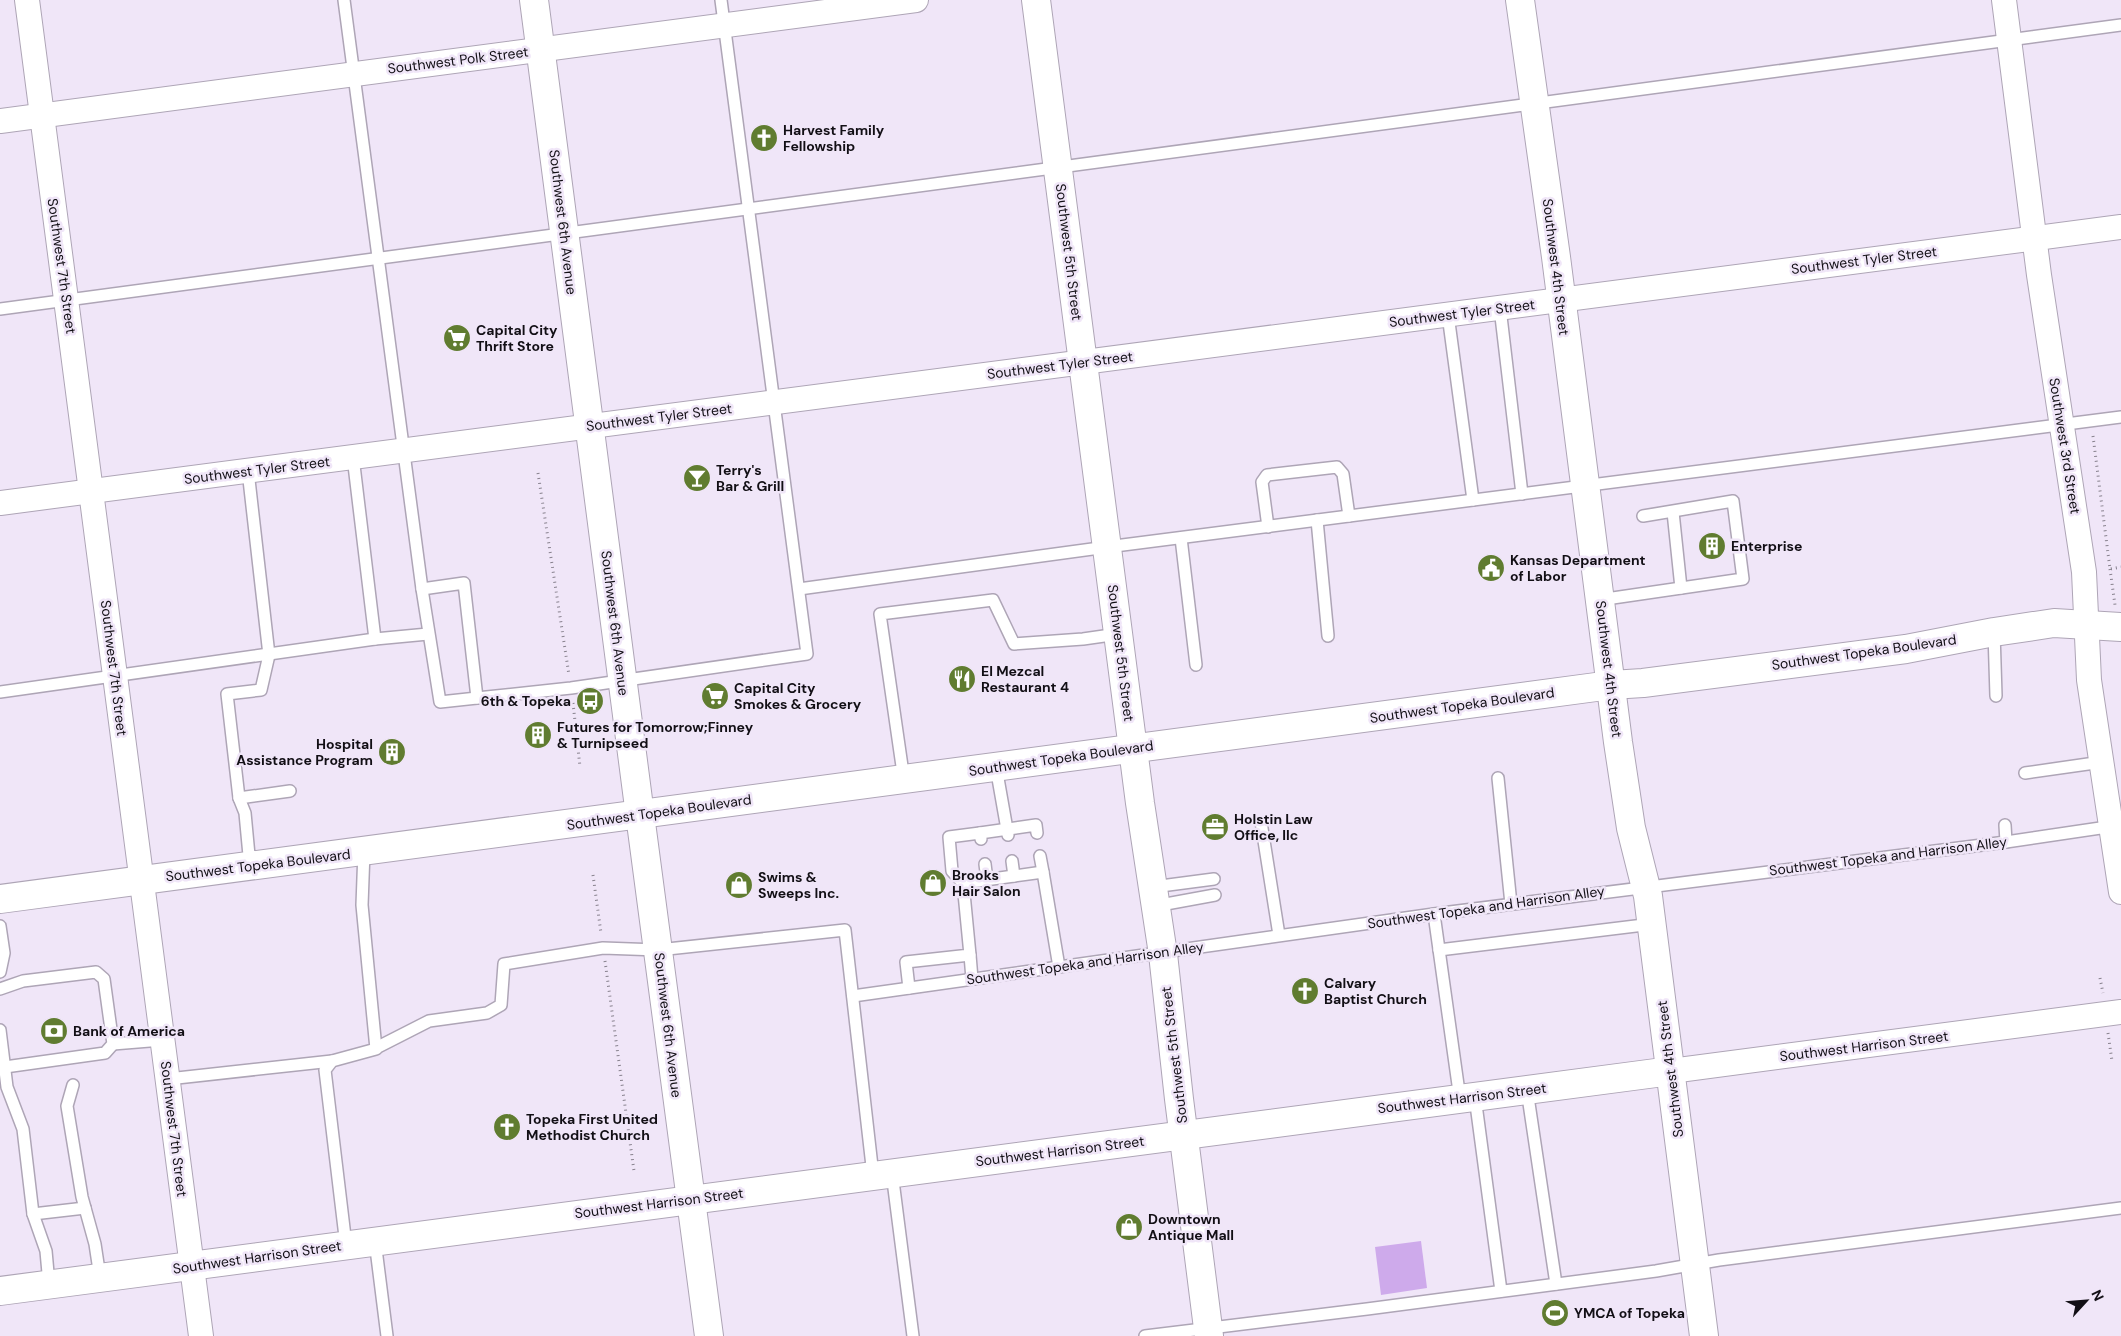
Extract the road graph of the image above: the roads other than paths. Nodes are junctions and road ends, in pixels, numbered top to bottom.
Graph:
1 (26, 0) edge
2 (344, 0) edge
3 (534, 0) edge
4 (721, 0) edge
5 (916, 0) edge
6 (1036, 0) edge
7 (1520, 0) edge
8 (2004, 0) edge
9 (725, 25) junction
10 (2121, 25) edge
11 (2010, 39) junction
12 (540, 50) junction
13 (353, 73) junction
14 (1534, 103) junction
15 (42, 116) junction
16 (0, 121) edge
17 (1058, 167) junction
18 (749, 208) junction
19 (2121, 227) edge
20 (564, 233) junction
21 (2034, 238) junction
22 (377, 258) junction
23 (66, 300) junction
24 (1561, 300) junction
25 (1500, 308) junction
26 (0, 309) edge
27 (1448, 314) junction
28 (1083, 362) junction
29 (774, 402) junction
30 (2121, 417) edge
31 (2060, 423) junction
32 (590, 426) junction
33 (405, 450) junction
34 (353, 457) junction
35 (248, 471) junction
36 (1585, 485) junction
37 (91, 491) junction
38 (1522, 494) junction
39 (1473, 500) junction
40 (0, 503) edge
41 (1672, 512) junction
42 (1348, 516) junction
43 (1643, 516) dead end
44 (1317, 520) junction
45 (1268, 527) junction
46 (1181, 538) junction
47 (1107, 547) junction
48 (1681, 588) junction
49 (422, 589) junction
50 (799, 589) junction
51 (1600, 600) junction
52 (2086, 626) junction
53 (2121, 627) edge
54 (1994, 632) junction
55 (428, 634) junction
56 (1118, 634) junction
57 (1328, 636) dead end
58 (374, 640) junction
59 (269, 654) junction
60 (1196, 665) dead end
61 (114, 677) junction
62 (622, 680) junction
63 (1611, 685) junction
64 (0, 692) edge
65 (1996, 696) dead end
66 (477, 698) junction
67 (1134, 749) junction
68 (2102, 762) junction
69 (996, 767) junction
70 (2026, 773) dead end
71 (1498, 778) dead end
72 (904, 780) junction
73 (290, 791) dead end
74 (240, 798) junction
75 (640, 815) junction
76 (1261, 822) dead end
77 (2006, 825) dead end
78 (2117, 826) edge
79 (1007, 832) junction
80 (1037, 833) dead end
81 (2006, 842) junction
82 (364, 851) junction
83 (1040, 856) dead end
84 (1012, 861) dead end
85 (984, 864) dead end
86 (250, 866) junction
87 (1043, 872) junction
88 (1014, 876) junction
89 (142, 880) junction
90 (987, 880) junction
91 (1214, 880) dead end
92 (963, 883) junction
93 (1646, 887) junction
94 (2121, 892) edge
95 (1215, 895) dead end
96 (1154, 896) junction
97 (0, 899) edge
98 (1511, 904) junction
99 (1434, 914) junction
100 (1652, 924) junction
101 (0, 926) edge
102 (1280, 935) junction
103 (658, 950) junction
104 (1438, 950) junction
105 (1163, 954) junction
106 (970, 955) junction
107 (1059, 967) junction
108 (0, 972) edge
109 (972, 979) junction
110 (909, 988) junction
111 (0, 989) edge
112 (853, 996) junction
113 (2121, 1012) edge
114 (0, 1030) edge
115 (162, 1040) junction
116 (113, 1044) junction
117 (376, 1048) junction
118 (81, 1056) junction
119 (332, 1061) junction
120 (5, 1067) junction
121 (79, 1070) dead end
122 (1671, 1071) junction
123 (168, 1079) junction
124 (73, 1085) dead end
125 (1527, 1090) junction
126 (1467, 1098) junction
127 (1184, 1135) junction
128 (883, 1174) junction
129 (691, 1199) junction
130 (85, 1208) junction
131 (2121, 1208) edge
132 (33, 1214) junction
133 (375, 1241) junction
134 (346, 1245) junction
135 (1695, 1264) junction
136 (192, 1265) junction
137 (100, 1278) junction
138 (49, 1284) junction
139 (1556, 1284) junction
140 (0, 1291) edge
141 (1501, 1291) junction
142 (1209, 1333) edge
143 (201, 1336) edge
144 (387, 1336) edge
145 (709, 1336) edge
146 (913, 1336) edge
147 (1145, 1336) edge
148 (1704, 1336) edge

1 - 15 street, Southwest 7th Street
2 - 13 lane
3 - 12 main road, Southwest 6th Avenue
4 - 9 lane
5 - 9 street, Southwest Polk Street
6 - 17 main road, Southwest 5th Street
7 - 14 main road, Southwest 4th Street
8 - 11 street, Southwest 3rd Street
9 - 12 street, Southwest Polk Street
9 - 18 lane
10 - 11 lane
11 - 14 lane
11 - 21 street, Southwest 3rd Street
12 - 13 street, Southwest Polk Street
12 - 20 main road, Southwest 6th Avenue
13 - 15 street, Southwest Polk Street
13 - 22 lane
14 - 17 lane
14 - 24 main road, Southwest 4th Street
15 - 16 street, Southwest Polk Street
15 - 23 street, Southwest 7th Street
17 - 18 lane
17 - 28 main road, Southwest 5th Street
18 - 20 lane
18 - 29 lane
19 - 21 street, Southwest Tyler Street
20 - 22 lane
20 - 32 main road, Southwest 6th Avenue
21 - 24 street, Southwest Tyler Street
21 - 31 street, Southwest 3rd Street
22 - 23 lane
22 - 33 lane
23 - 26 lane
23 - 37 street, Southwest 7th Street
24 - 25 street, Southwest Tyler Street
24 - 36 main road, Southwest 4th Street
25 - 27 street, Southwest Tyler Street
25 - 38 lane
27 - 28 street, Southwest Tyler Street
27 - 39 lane
28 - 29 street, Southwest Tyler Street
28 - 47 main road, Southwest 5th Street
29 - 32 street, Southwest Tyler Street
29 - 50 lane
30 - 31 lane
31 - 36 lane
31 - 52 street, Southwest 3rd Street
32 - 33 street, Southwest Tyler Street
32 - 62 main road, Southwest 6th Avenue
33 - 34 street, Southwest Tyler Street
33 - 49 lane
34 - 35 street, Southwest Tyler Street
34 - 58 lane
35 - 37 street, Southwest Tyler Street
35 - 59 lane
36 - 38 lane
36 - 51 main road, Southwest 4th Street
37 - 40 street, Southwest Tyler Street
37 - 61 street, Southwest 7th Street
38 - 39 lane
39 - 42 lane
41 - 43 lane
41 - 48 lane
41 - 48 lane
42 - 44 lane
42 - 45 lane
44 - 45 lane
44 - 57 lane
45 - 46 lane
46 - 47 lane
46 - 60 lane
47 - 50 lane
47 - 56 main road, Southwest 5th Street
48 - 51 lane
49 - 55 lane
49 - 66 lane
50 - 62 lane
51 - 63 main road, Southwest 4th Street
52 - 53 main road, Southwest Topeka Boulevard
52 - 54 main road, Southwest Topeka Boulevard
52 - 68 street, Southwest 3rd Street
54 - 63 main road, Southwest Topeka Boulevard
54 - 65 lane
55 - 58 lane
55 - 66 lane
56 - 67 main road, Southwest 5th Street
56 - 72 lane
58 - 59 lane
59 - 61 lane
59 - 74 lane
61 - 64 lane
61 - 89 street, Southwest 7th Street
62 - 66 lane
62 - 75 main road, Southwest 6th Avenue
63 - 67 main road, Southwest Topeka Boulevard
63 - 93 main road, Southwest 4th Street
67 - 69 main road, Southwest Topeka Boulevard
67 - 96 main road, Southwest 5th Street
68 - 70 lane
68 - 78 street, Southwest 3rd Street
69 - 72 main road, Southwest Topeka Boulevard
69 - 79 lane
71 - 98 lane
72 - 75 main road, Southwest Topeka Boulevard
73 - 74 lane
74 - 86 lane
75 - 82 main road, Southwest Topeka Boulevard
75 - 103 main road, Southwest 6th Avenue
76 - 102 lane
77 - 81 lane
78 - 81 lane, Southwest Topeka and Harrison Alley
78 - 94 street, Southwest 3rd Street
79 - 80 lane
79 - 92 lane
81 - 93 lane, Southwest Topeka and Harrison Alley
82 - 86 main road, Southwest Topeka Boulevard
82 - 117 lane
83 - 87 lane
84 - 88 lane
85 - 90 lane
86 - 89 main road, Southwest Topeka Boulevard
87 - 88 lane
87 - 107 lane
88 - 90 lane
89 - 97 main road, Southwest Topeka Boulevard
89 - 115 street, Southwest 7th Street
90 - 92 lane
91 - 96 lane
92 - 106 lane
93 - 98 lane, Southwest Topeka and Harrison Alley
93 - 100 main road, Southwest 4th Street
95 - 96 lane
96 - 105 main road, Southwest 5th Street
98 - 99 lane, Southwest Topeka and Harrison Alley
99 - 102 lane, Southwest Topeka and Harrison Alley
99 - 104 lane
100 - 104 lane
100 - 122 main road, Southwest 4th Street
101 - 108 lane
102 - 105 lane, Southwest Topeka and Harrison Alley
103 - 112 lane
103 - 117 lane
103 - 129 main road, Southwest 6th Avenue
104 - 126 lane
105 - 107 lane, Southwest Topeka and Harrison Alley
105 - 127 main road, Southwest 5th Street
106 - 109 lane
106 - 110 lane
107 - 109 lane, Southwest Topeka and Harrison Alley
109 - 110 lane, Southwest Topeka and Harrison Alley
110 - 112 lane, Southwest Topeka and Harrison Alley
111 - 116 lane
112 - 128 lane
113 - 122 street, Southwest Harrison Street
114 - 120 lane
115 - 116 lane
115 - 123 street, Southwest 7th Street
116 - 118 lane
117 - 119 lane
118 - 120 lane
118 - 121 lane
119 - 123 lane
119 - 134 lane
120 - 132 lane
122 - 125 main road, Southwest Harrison Street
122 - 135 main road, Southwest 4th Street
123 - 136 street, Southwest 7th Street
124 - 130 lane
125 - 126 main road, Southwest Harrison Street
125 - 139 lane
126 - 127 main road, Southwest Harrison Street
126 - 141 lane
127 - 128 main road, Southwest Harrison Street
127 - 142 main road, Southwest 5th Street
128 - 129 main road, Southwest Harrison Street
128 - 146 lane
129 - 133 main road, Southwest Harrison Street
129 - 145 main road, Southwest 6th Avenue
130 - 132 lane
130 - 137 lane
131 - 135 lane
132 - 138 lane
133 - 134 main road, Southwest Harrison Street
133 - 144 lane
134 - 136 main road, Southwest Harrison Street
135 - 139 lane
135 - 148 main road, Southwest 4th Street
136 - 137 main road, Southwest Harrison Street
136 - 143 street, Southwest 7th Street
137 - 138 main road, Southwest Harrison Street
138 - 140 main road, Southwest Harrison Street
139 - 141 lane
141 - 142 lane
142 - 147 lane

